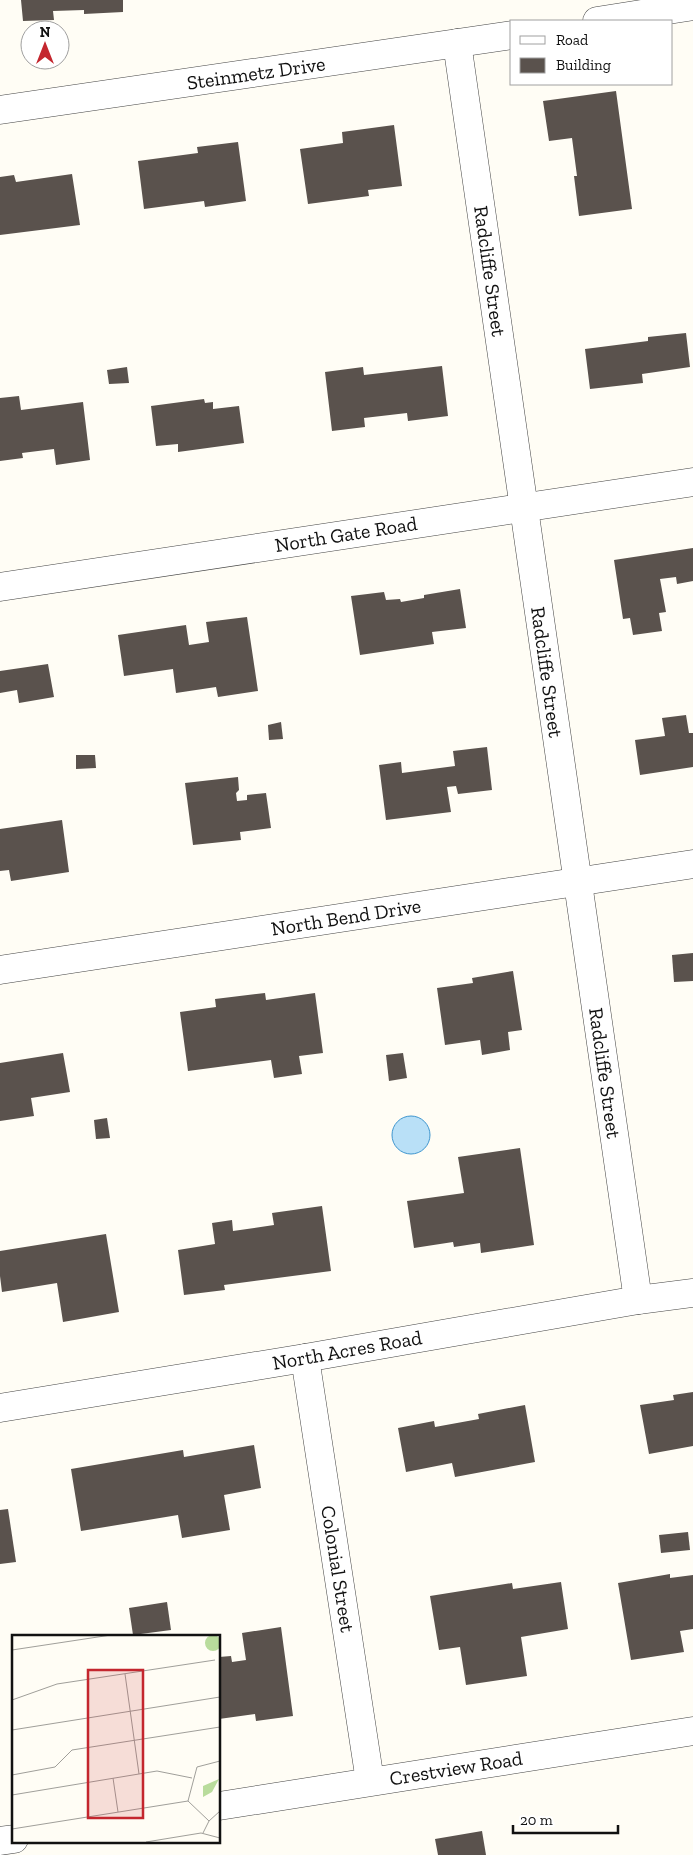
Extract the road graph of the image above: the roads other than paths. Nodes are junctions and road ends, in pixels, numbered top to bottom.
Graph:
1 (693, 6) edge
2 (603, 20) edge
3 (510, 35) edge
4 (457, 43) junction
5 (0, 110) edge
6 (693, 482) edge
7 (524, 507) junction
8 (0, 587) edge
9 (693, 864) edge
10 (576, 882) junction
11 (0, 970) edge
12 (693, 1293) edge
13 (638, 1300) junction
14 (306, 1358) junction
15 (0, 1408) edge
16 (693, 1731) edge
17 (370, 1781) junction
18 (220, 1806) edge

1 - 2 street
3 - 4 street, Steinmetz Drive
4 - 5 street, Steinmetz Drive
4 - 7 street, Radcliffe Street
6 - 7 street, North Gate Road
7 - 8 street, North Gate Road
7 - 10 street, Radcliffe Street
9 - 10 street, North Bend Drive
10 - 11 street, North Bend Drive
10 - 13 street, Radcliffe Street
12 - 13 street, North Acres Road
13 - 14 street, North Acres Road
14 - 15 street, North Acres Road
14 - 17 street, Colonial Street
16 - 17 street, Crestview Road
17 - 18 street, Crestview Road

